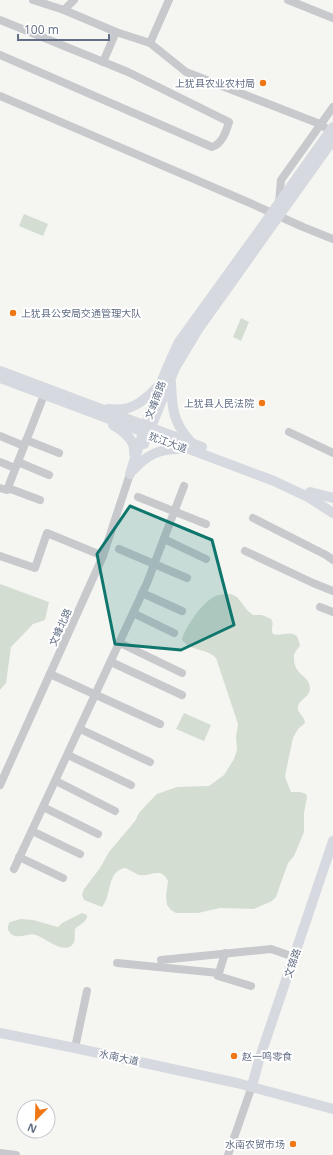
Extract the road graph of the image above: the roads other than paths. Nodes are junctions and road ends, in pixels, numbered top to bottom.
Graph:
1 (33, 0) edge
2 (74, 0) edge
3 (169, 0) edge
4 (288, 0) edge
5 (64, 10) junction
6 (333, 18) edge
7 (0, 20) edge
8 (116, 32) junction
9 (150, 43) junction
10 (0, 55) edge
11 (103, 62) junction
12 (0, 96) edge
13 (333, 107) edge
14 (320, 124) junction
15 (332, 133) edge
16 (277, 212) junction
17 (333, 239) edge
18 (0, 371) edge
19 (0, 378) edge
20 (166, 380) junction
21 (44, 395) junction
22 (98, 412) junction
23 (147, 430) junction
24 (289, 432) dead end
25 (0, 436) edge
26 (25, 443) junction
27 (191, 446) junction
28 (59, 453) dead end
29 (333, 453) edge
30 (0, 462) edge
31 (17, 465) junction
32 (131, 472) junction
33 (49, 475) dead end
34 (184, 486) dead end
35 (4, 488) edge
36 (138, 497) dead end
37 (333, 498) edge
38 (40, 500) dead end
39 (174, 511) junction
40 (333, 513) edge
41 (253, 518) dead end
42 (206, 524) dead end
43 (164, 539) junction
44 (119, 549) dead end
45 (245, 551) dead end
46 (0, 556) edge
47 (103, 556) junction
48 (206, 559) dead end
49 (333, 560) edge
50 (154, 563) junction
51 (187, 578) dead end
52 (333, 591) edge
53 (142, 594) junction
54 (320, 607) dead end
55 (182, 611) dead end
56 (333, 612) edge
57 (133, 614) junction
58 (174, 633) dead end
59 (120, 643) junction
60 (111, 662) junction
61 (182, 673) dead end
62 (50, 674) junction
63 (96, 694) junction
64 (182, 695) dead end
65 (160, 724) dead end
66 (80, 729) junction
67 (68, 755) junction
68 (150, 762) dead end
69 (56, 780) junction
70 (0, 785) edge
71 (131, 786) dead end
72 (43, 807) junction
73 (115, 810) dead end
74 (32, 831) junction
75 (98, 834) dead end
76 (333, 840) edge
77 (80, 854) dead end
78 (19, 857) junction
79 (14, 869) dead end
80 (63, 878) dead end
81 (225, 953) junction
82 (294, 957) junction
83 (160, 960) dead end
84 (117, 963) dead end
85 (220, 973) junction
86 (251, 986) dead end
87 (87, 991) dead end
88 (0, 1033) edge
89 (75, 1048) junction
90 (252, 1086) junction
91 (333, 1109) edge
92 (0, 1153) edge
93 (16, 1155) edge
94 (228, 1155) edge

1 - 5 street
2 - 5 street
3 - 9 street
4 - 6 street
5 - 8 street
7 - 11 street
8 - 9 street
8 - 11 street
9 - 14 street
10 - 11 street
12 - 16 street
13 - 14 street
14 - 15 street
14 - 16 street
15 - 16 main road, 文峰南路
16 - 17 street
16 - 20 main road, 文峰南路
18 - 22 main road, 犹江大道
19 - 21 main road, 犹江大道
20 - 22 main road
20 - 23 main road, 文峰南路
20 - 27 main road
21 - 22 main road, 犹江大道
21 - 26 street
22 - 23 main road, 犹江大道
22 - 32 main road
23 - 27 main road, 犹江大道
23 - 32 main road, 文峰南路
24 - 29 street
25 - 26 street
26 - 28 street
26 - 31 street
27 - 32 main road
27 - 37 main road, 犹江大道
27 - 40 main road, 犹江大道
30 - 31 street
31 - 33 street
31 - 35 street
32 - 47 street, 文峰北路
34 - 39 street
35 - 38 street
36 - 39 street
39 - 42 street
39 - 43 street
41 - 49 street
43 - 48 street
43 - 50 street
44 - 50 street
45 - 52 street
46 - 47 street
47 - 62 street, 文峰北路
50 - 51 street
50 - 53 street
53 - 55 street
53 - 57 street
54 - 56 street
57 - 58 street
57 - 59 street
59 - 60 street
59 - 61 street
60 - 63 street
60 - 64 street
62 - 63 street
62 - 70 street, 文峰北路
63 - 65 street
63 - 66 street
66 - 67 street
66 - 68 street
67 - 69 street
67 - 71 street
69 - 72 street
69 - 73 street
72 - 74 street
72 - 75 street
74 - 77 street
74 - 78 street
76 - 82 main road, 文锦路
78 - 79 street
78 - 80 street
81 - 82 street
81 - 83 street
81 - 85 street
82 - 90 main road, 文锦路
84 - 85 street
85 - 86 street
87 - 89 street
88 - 89 main road, 水南大道
89 - 90 main road, 水南大道
90 - 91 main road, 水南大道
90 - 94 street
92 - 93 street

